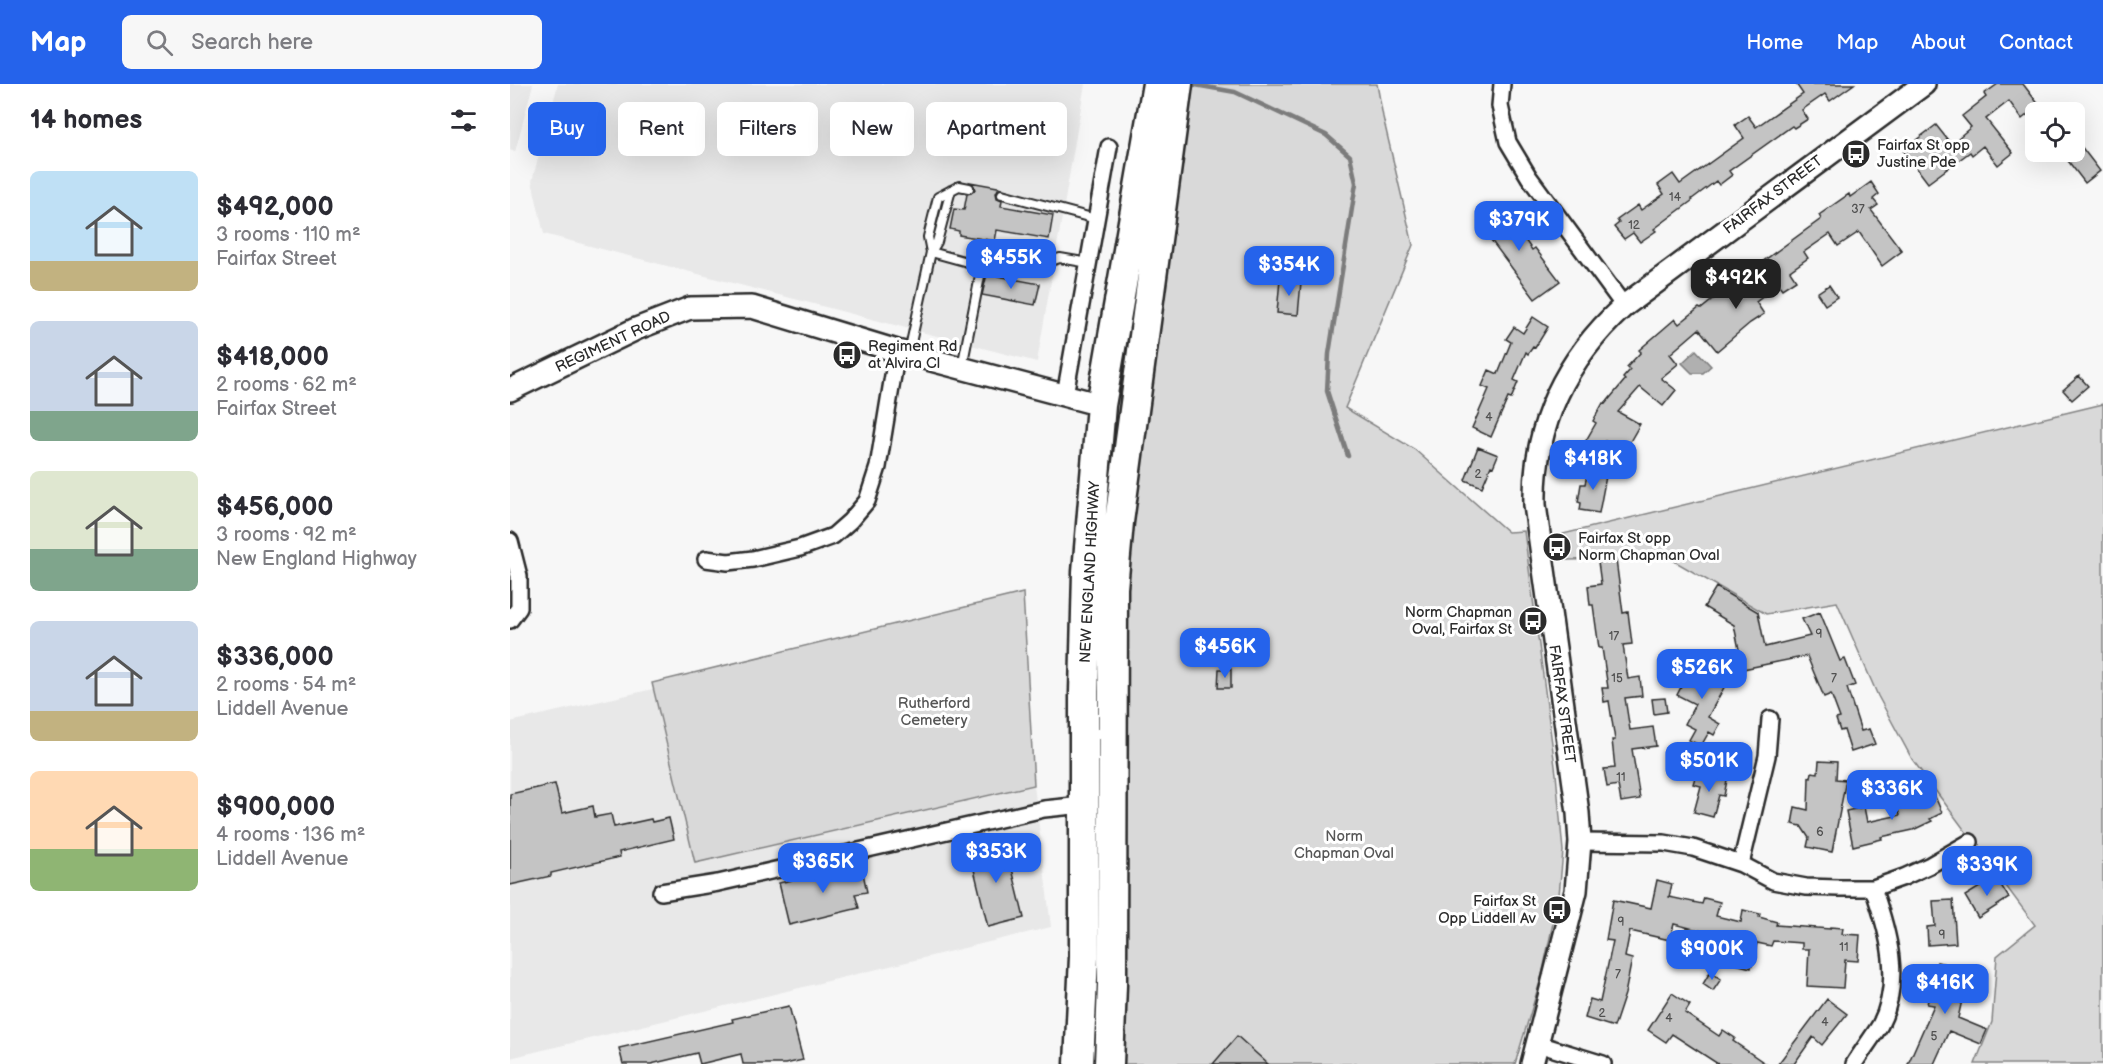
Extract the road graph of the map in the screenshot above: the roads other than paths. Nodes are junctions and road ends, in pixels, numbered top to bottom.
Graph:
1 (1157, 84) edge
2 (1178, 84) edge
3 (1502, 84) edge
4 (1924, 84) edge
5 (1109, 147) dead end
6 (969, 188) dead end
7 (1002, 194) dead end
8 (1097, 219) junction
9 (931, 252) junction
10 (1089, 263) junction
11 (982, 266) junction
12 (1151, 293) junction
13 (1624, 306) junction
14 (903, 352) junction
15 (962, 367) junction
16 (510, 390) edge
17 (1065, 395) junction
18 (1101, 405) junction
19 (510, 541) edge
20 (706, 559) dead end
21 (510, 620) edge
22 (1770, 719) dead end
23 (1083, 805) junction
24 (1113, 841) junction
25 (1580, 842) junction
26 (1970, 842) dead end
27 (1741, 864) junction
28 (1873, 888) junction
29 (661, 892) dead end
30 (1535, 1054) edge
31 (1079, 1064) edge
32 (1109, 1064) edge
33 (1603, 1064) edge
34 (1854, 1064) edge

1 - 18 highway, NEW ENGLAND HIGHWAY
2 - 12 highway, NEW ENGLAND HIGHWAY
3 - 13 street
4 - 13 street, FAIRFAX STREET
5 - 8 street
6 - 9 lane
7 - 8 lane
8 - 10 street
9 - 11 lane
9 - 14 lane
10 - 11 lane
10 - 17 street
11 - 15 lane
12 - 18 highway
12 - 24 highway, NEW ENGLAND HIGHWAY
13 - 25 street, FAIRFAX STREET
14 - 15 street, REGIMENT ROAD
14 - 16 street, REGIMENT ROAD
14 - 20 street
15 - 17 street, REGIMENT ROAD
17 - 18 street, REGIMENT ROAD
18 - 23 highway, NEW ENGLAND HIGHWAY
19 - 21 street
22 - 27 street
23 - 24 highway
23 - 29 street
23 - 31 highway, NEW ENGLAND HIGHWAY
24 - 32 highway, NEW ENGLAND HIGHWAY
25 - 27 street
25 - 30 street, FAIRFAX STREET
26 - 28 street
27 - 28 street
28 - 34 street
30 - 33 street

